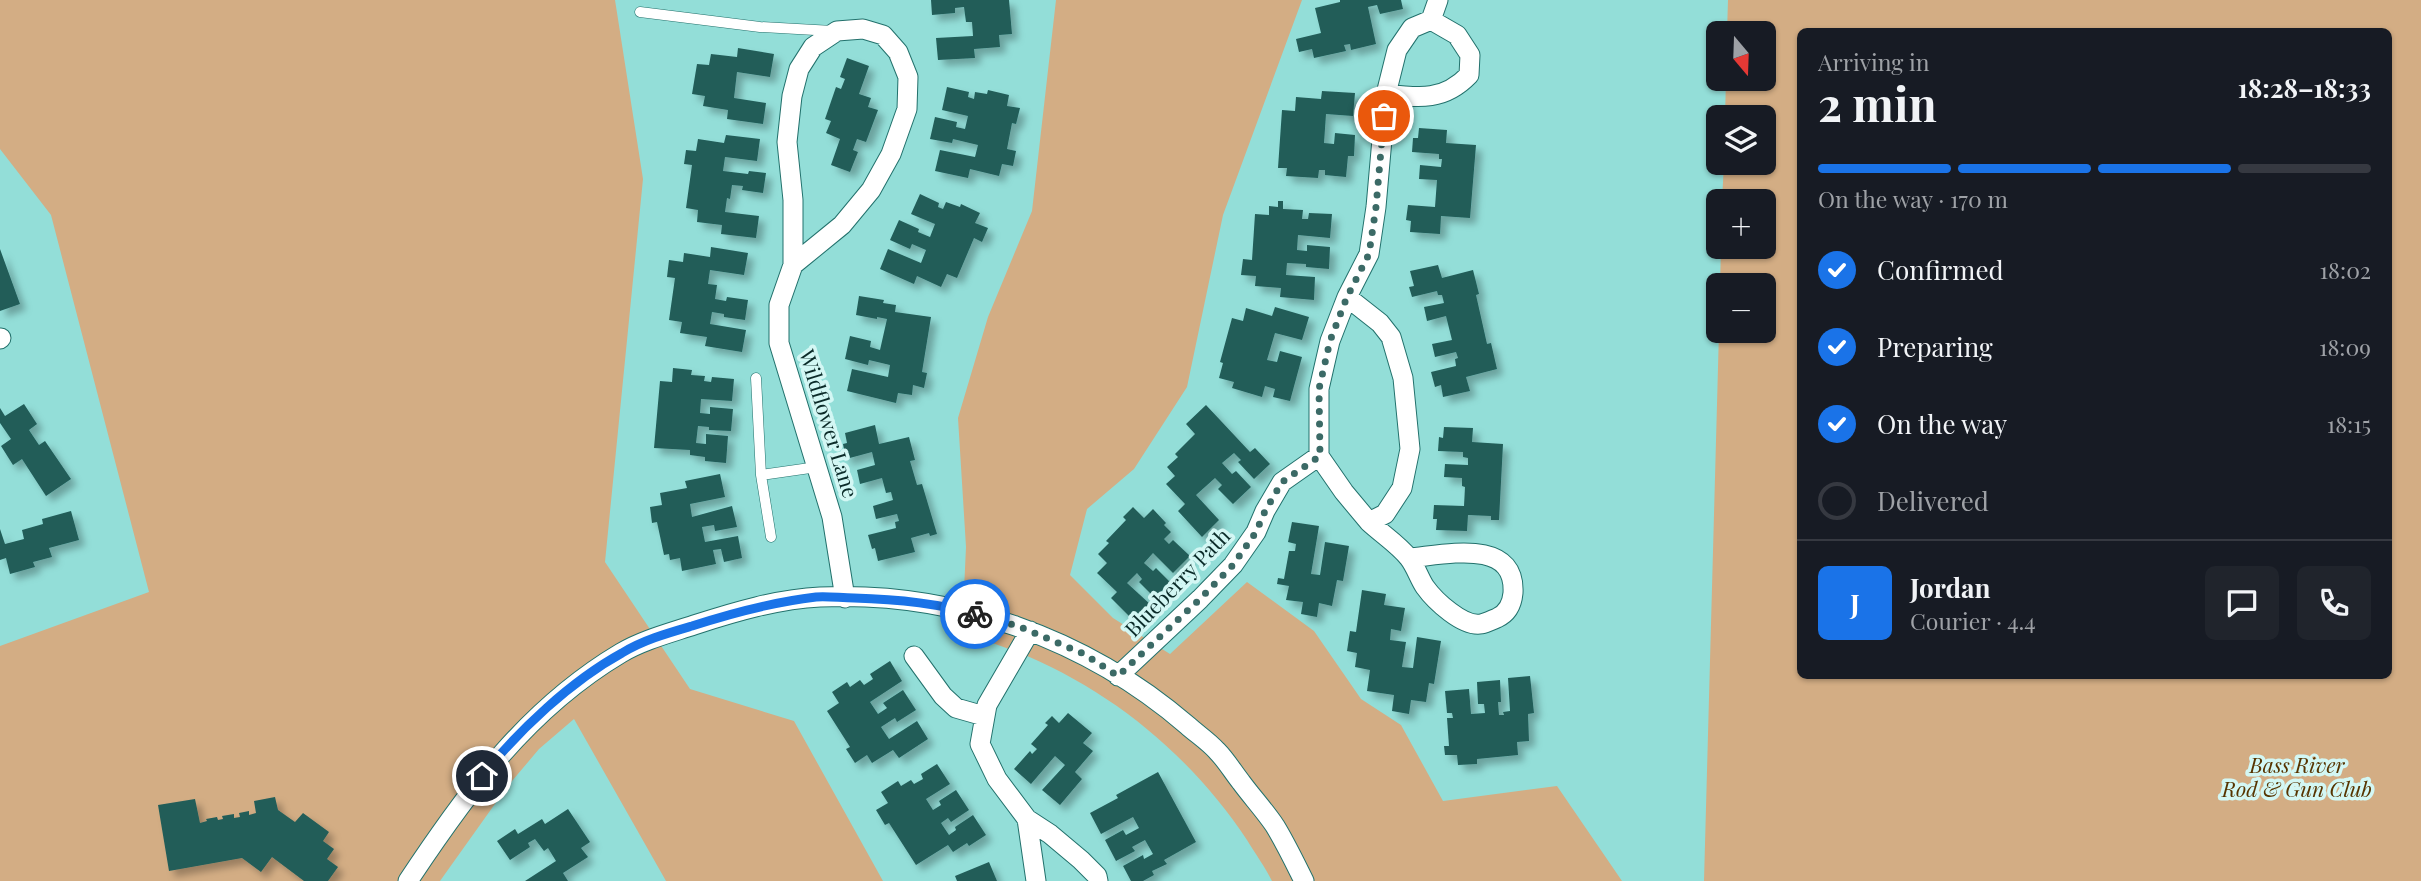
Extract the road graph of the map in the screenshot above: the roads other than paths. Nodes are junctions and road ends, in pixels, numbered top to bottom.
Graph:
1 (1438, 0) edge
2 (640, 12) dead end
3 (1432, 20) junction
4 (837, 31) junction
5 (1386, 94) junction
6 (793, 265) junction
7 (1347, 297) junction
8 (756, 378) dead end
9 (1320, 456) junction
10 (818, 467) junction
11 (761, 475) junction
12 (1369, 522) junction
13 (771, 537) dead end
14 (1409, 558) junction
15 (845, 598) junction
16 (1030, 631) junction
17 (914, 656) dead end
18 (1118, 676) junction
19 (984, 716) junction
20 (1027, 819) junction
21 (408, 881) edge
22 (1036, 881) edge
23 (1098, 881) edge
24 (1304, 881) edge

1 - 3 street
2 - 4 lane
3 - 5 street
3 - 5 street
4 - 6 street, Wildflower Lane
4 - 6 street
5 - 7 street
6 - 10 street, Wildflower Lane
7 - 9 street
7 - 12 street
8 - 11 lane
9 - 12 street
9 - 18 street, Blueberry Path
10 - 11 lane
10 - 15 street, Wildflower Lane
11 - 13 lane
12 - 14 street
14 - 14 street
15 - 16 street
15 - 21 street
16 - 18 street
16 - 19 street
17 - 19 street
18 - 24 street
19 - 20 street
20 - 22 street
20 - 23 street

